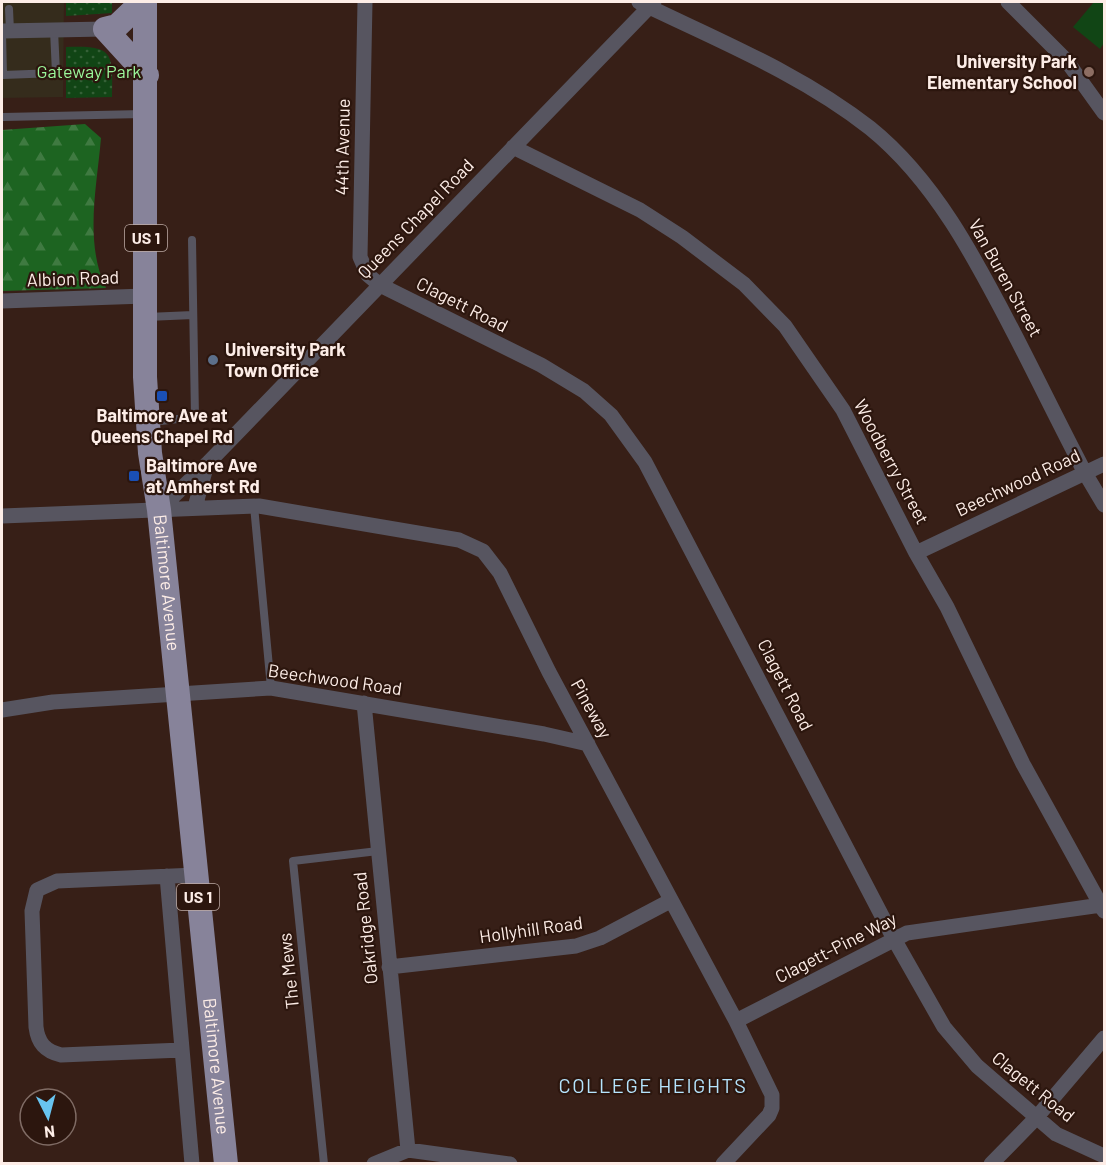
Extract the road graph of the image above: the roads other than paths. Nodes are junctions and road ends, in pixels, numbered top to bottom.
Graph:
1 (143, 2) edge
2 (365, 2) edge
3 (1008, 2) edge
4 (647, 3) edge
5 (9, 9) dead end
6 (105, 29) junction
7 (54, 30) junction
8 (4, 32) edge
9 (147, 75) junction
10 (147, 114) junction
11 (1104, 114) edge
12 (3, 117) dead end
13 (513, 147) junction
14 (192, 240) dead end
15 (380, 285) junction
16 (2, 301) edge
17 (145, 307) junction
18 (193, 315) junction
19 (147, 422) junction
20 (207, 464) junction
21 (1104, 464) edge
22 (1085, 473) junction
23 (1104, 505) edge
24 (254, 506) junction
25 (195, 507) junction
26 (163, 509) junction
27 (2, 516) edge
28 (916, 553) junction
29 (271, 688) junction
30 (177, 695) junction
31 (364, 703) junction
32 (2, 710) edge
33 (588, 744) junction
34 (378, 851) junction
35 (196, 875) junction
36 (167, 876) junction
37 (670, 901) junction
38 (1103, 908) edge
39 (894, 939) junction
40 (389, 967) junction
41 (736, 1021) junction
42 (1104, 1038) edge
43 (182, 1050) junction
44 (1036, 1118) junction
45 (408, 1149) junction
46 (1104, 1156) edge
47 (192, 1164) edge
48 (226, 1164) edge
49 (324, 1164) edge
50 (374, 1164) edge
51 (510, 1164) edge
52 (723, 1164) edge
53 (991, 1164) edge

1 - 6 main road
1 - 9 main road, Baltimore Avenue / US 1
2 - 15 street, 44th Avenue
3 - 11 street
4 - 13 street, Queens Chapel Road
4 - 22 street, Van Buren Street
5 - 8 lane
6 - 7 street
6 - 9 main road
7 - 8 street
7 - 8 lane
9 - 10 main road, Baltimore Avenue / US 1
10 - 12 lane
10 - 17 main road, Baltimore Avenue / US 1
13 - 15 street, Queens Chapel Road
13 - 28 street, Woodberry Street
14 - 18 lane
15 - 20 street, Queens Chapel Road
15 - 39 street, Clagett Road
16 - 17 street, Albion Road
17 - 18 lane
17 - 19 main road, Baltimore Avenue / US 1
18 - 19 lane
19 - 26 main road, Baltimore Avenue / US 1
20 - 25 street, Queens Chapel Road
20 - 26 street, Queens Chapel Road
21 - 22 street, Beechwood Road
22 - 23 street, Van Buren Street
22 - 28 street, Beechwood Road
24 - 25 street, Pineway
24 - 29 lane
24 - 33 street, Pineway
25 - 26 street, Pineway
26 - 27 street, Pineway
26 - 30 main road, Baltimore Avenue / US 1
28 - 38 street, Woodberry Street
29 - 30 street, Beechwood Road
29 - 31 street, Beechwood Road
30 - 32 street, Beechwood Road
30 - 35 main road, Baltimore Avenue / US 1
31 - 33 street, Beechwood Road
31 - 34 street, Oakridge Road
33 - 37 street, Pineway
34 - 40 street, Oakridge Road
34 - 49 lane, The Mews
35 - 36 street
35 - 48 main road, Baltimore Avenue / US 1
36 - 43 street, Baltimore Avenue
36 - 43 street
37 - 40 street, Hollyhill Road
37 - 41 street, Pineway
38 - 39 street, Clagett-Pine Way
39 - 41 street, Clagett-Pine Way
39 - 44 street, Clagett Road
40 - 45 street, Oakridge Road
41 - 52 street, Pineway
42 - 44 street
43 - 47 street, Baltimore Avenue
44 - 46 street, Clagett Road
44 - 53 street
45 - 50 street
45 - 51 street

